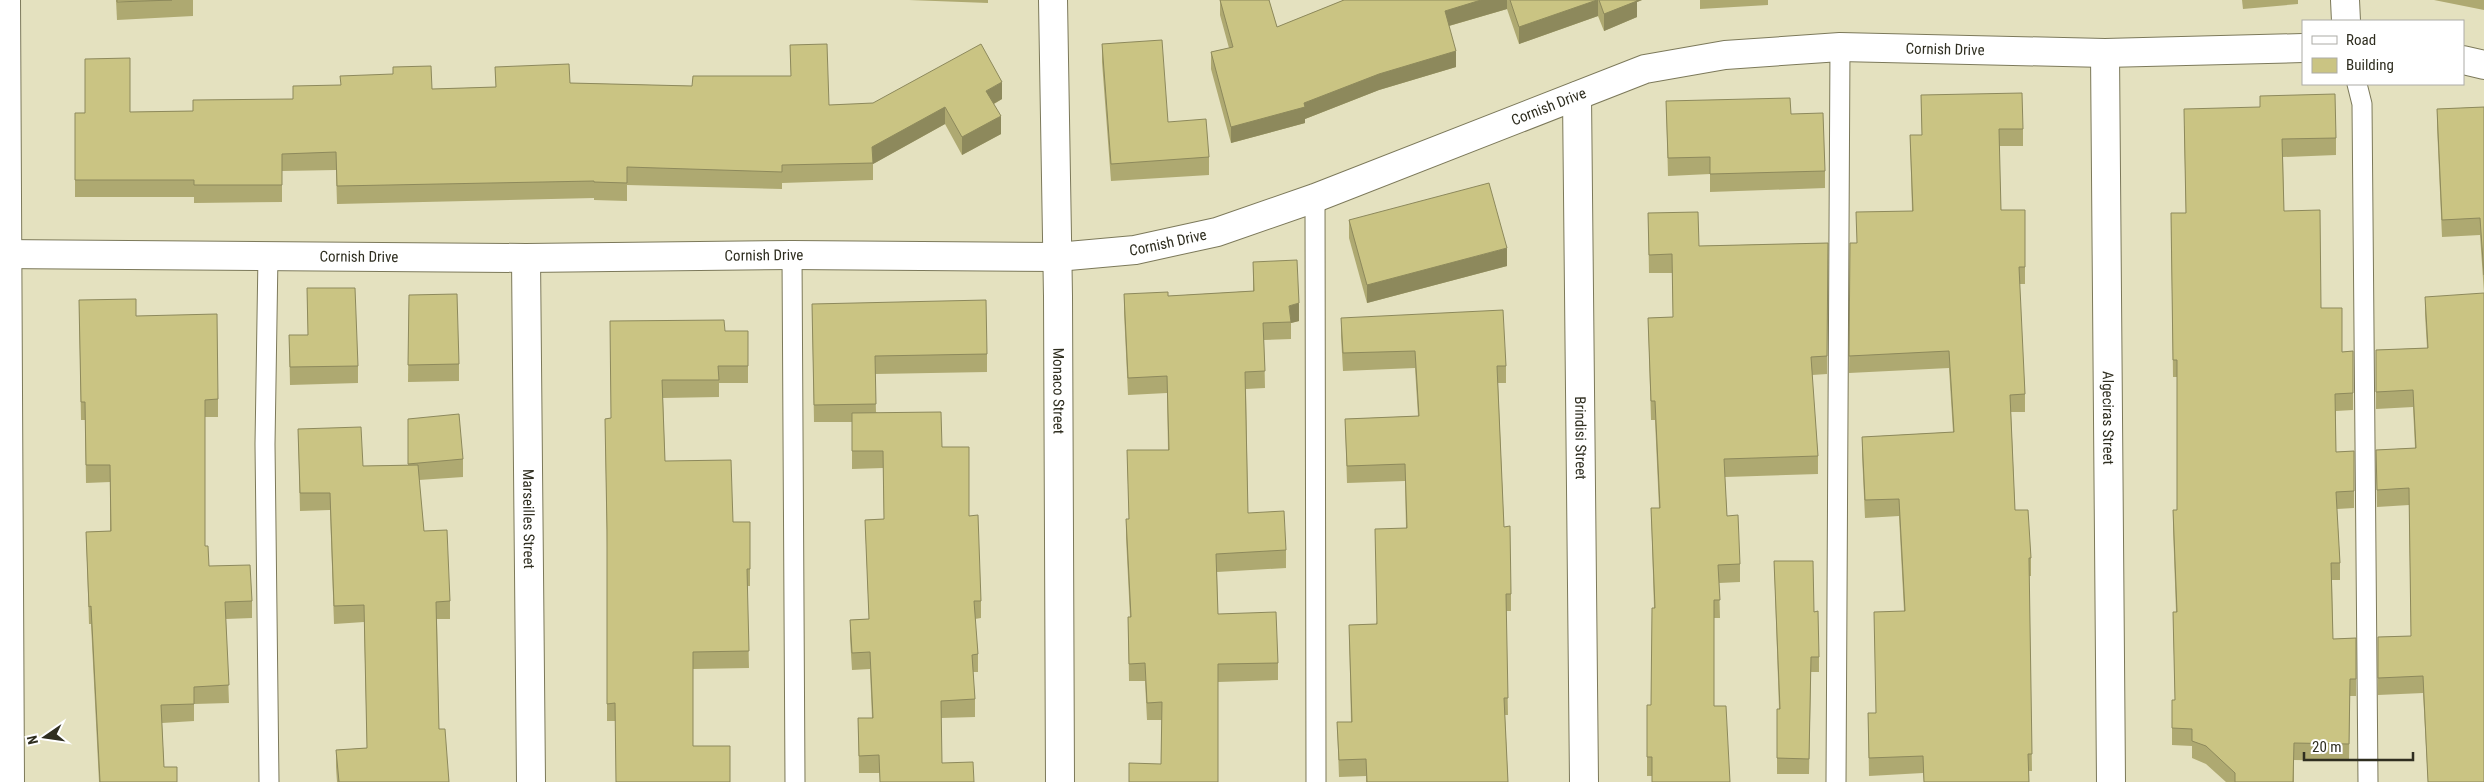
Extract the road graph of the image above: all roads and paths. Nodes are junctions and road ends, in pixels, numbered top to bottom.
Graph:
1 (6, 0) edge
2 (1053, 0) edge
3 (2345, 0) edge
4 (2346, 20) edge
5 (1840, 47) junction
6 (2302, 48) edge
7 (2106, 53) junction
8 (2464, 60) edge
9 (2484, 65) edge
10 (2357, 85) edge
11 (1576, 96) junction
12 (1314, 198) junction
13 (4, 254) edge
14 (268, 255) junction
15 (792, 255) junction
16 (1057, 257) junction
17 (526, 258) junction
18 (10, 782) edge
19 (268, 782) edge
20 (531, 782) edge
21 (795, 782) edge
22 (1060, 782) edge
23 (1316, 782) edge
24 (1584, 782) edge
25 (1836, 782) edge
26 (2111, 782) edge
27 (2368, 782) edge

1 - 13 street
2 - 16 street, Monaco Street
3 - 4 street
5 - 7 street, Cornish Drive
5 - 11 street, Cornish Drive
5 - 25 lane
6 - 7 street, Cornish Drive
7 - 26 street, Algeciras Street
8 - 9 street
10 - 27 lane
11 - 12 street, Cornish Drive
11 - 24 street, Brindisi Street
12 - 16 street, Cornish Drive
12 - 23 lane
13 - 14 street, Cornish Drive
13 - 18 street
14 - 17 street, Cornish Drive
14 - 19 lane
15 - 16 street, Cornish Drive
15 - 17 street, Cornish Drive
15 - 21 lane
16 - 22 street, Monaco Street
17 - 20 street, Marseilles Street

